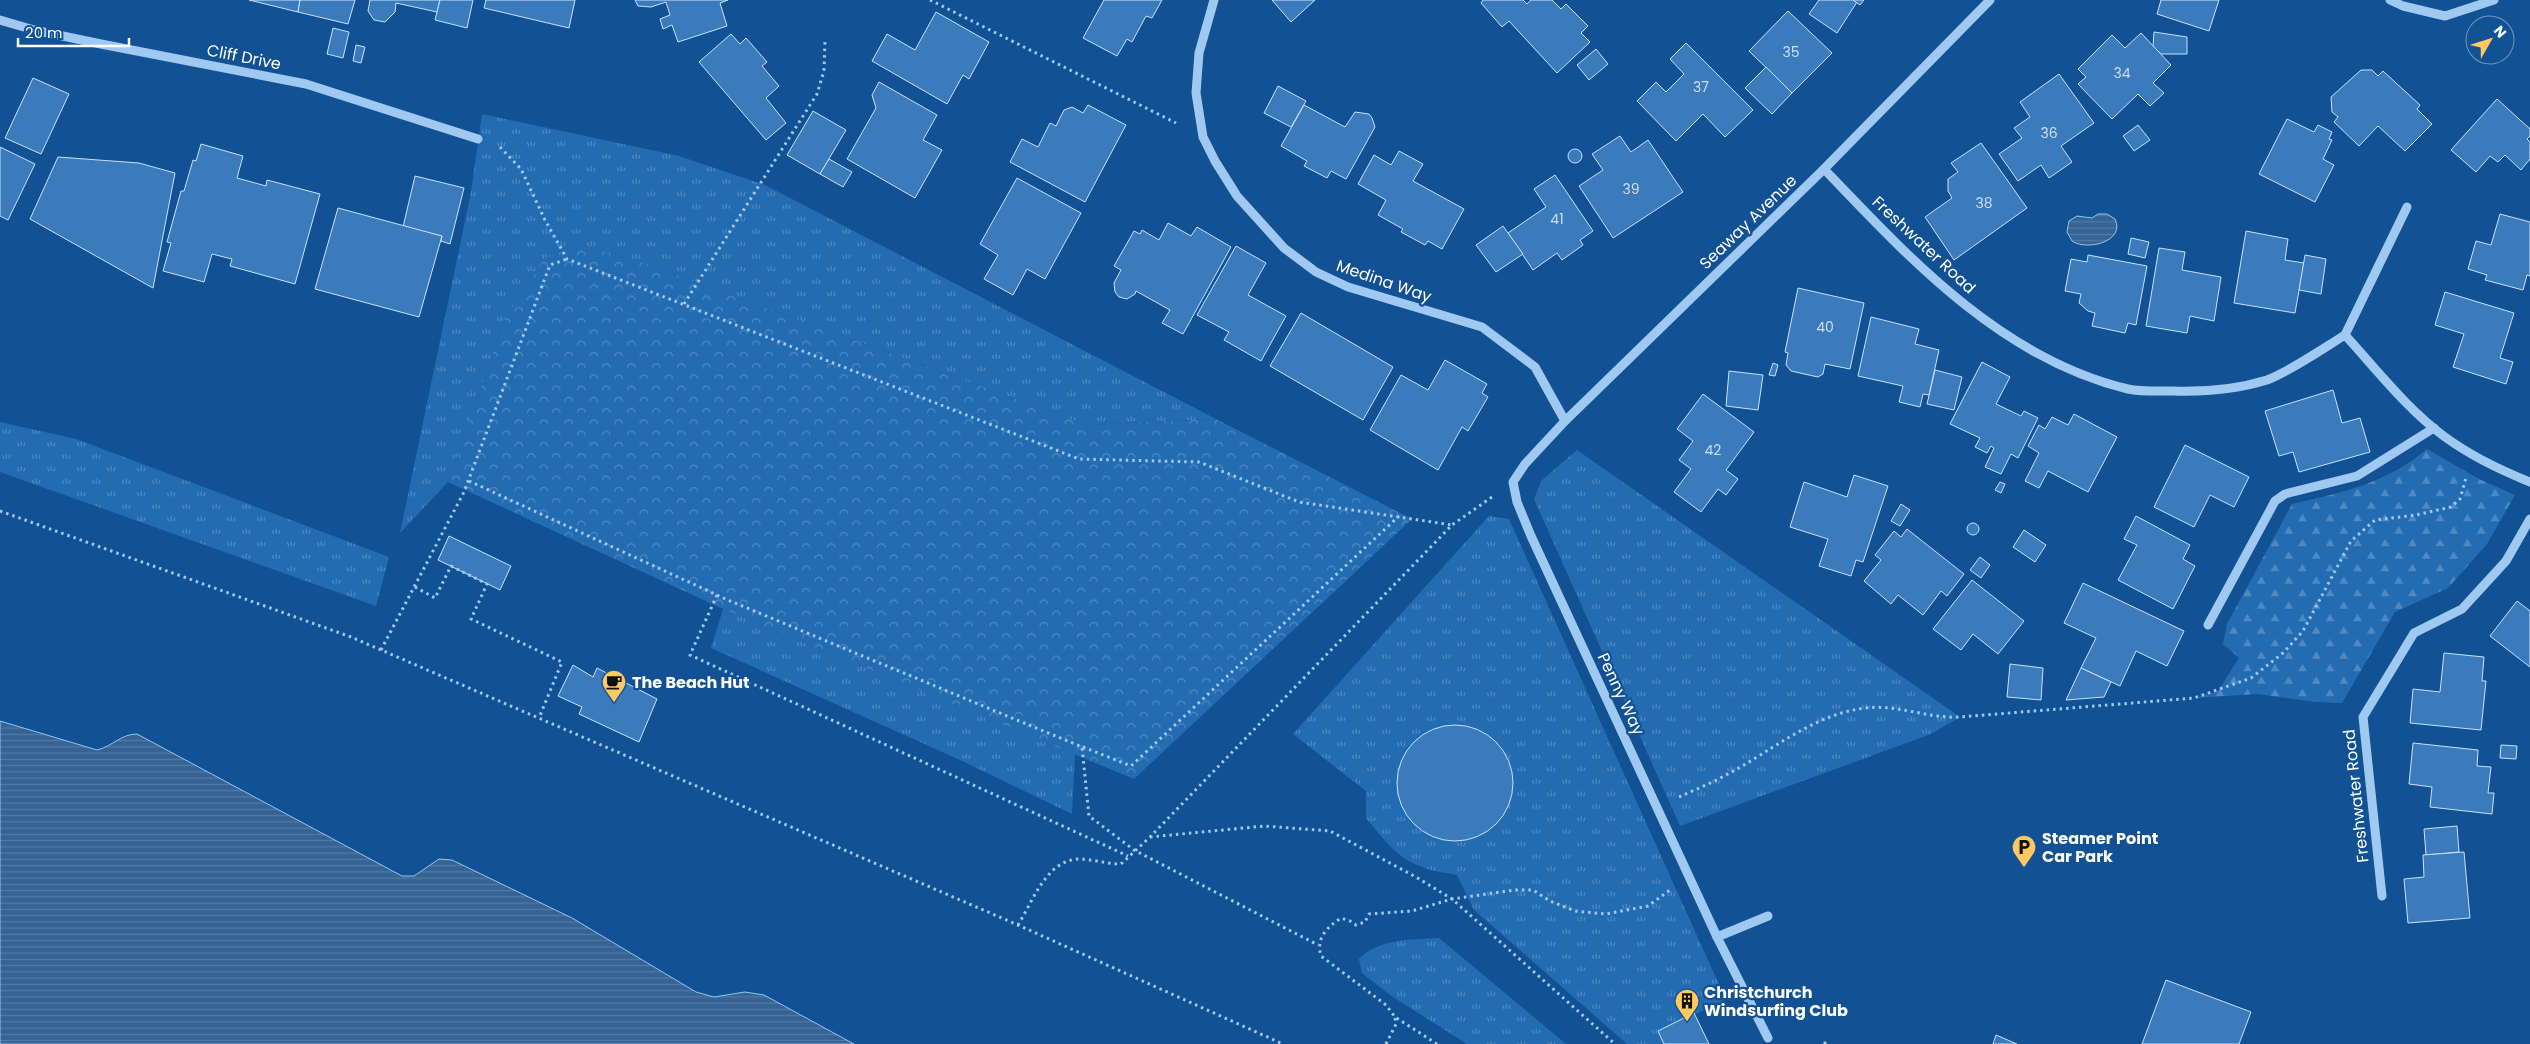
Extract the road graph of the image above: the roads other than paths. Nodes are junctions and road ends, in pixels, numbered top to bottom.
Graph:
1 (1214, 0) edge
2 (1990, 0) edge
3 (2390, 0) edge
4 (2494, 0) edge
5 (0, 20) edge
6 (478, 139) road end
7 (1824, 169) junction
8 (2407, 206) dead end
9 (2345, 335) junction
10 (1565, 421) junction
11 (2434, 428) junction
12 (1513, 482) joint
13 (2530, 482) edge
14 (2530, 519) edge
15 (2208, 625) dead end
16 (2382, 896) dead end
17 (1768, 916) dead end
18 (1717, 936) junction
19 (1768, 1038) dead end

1 - 10 street, Medina Way
2 - 7 street, Seaway Avenue
3 - 4 street
5 - 6 street, Cliff Drive
7 - 9 street, Freshwater Road
7 - 10 street, Seaway Avenue
8 - 9 street
9 - 11 street
10 - 12 street, Seaway Avenue
11 - 13 street
11 - 15 street
12 - 18 street, Penny Way
14 - 16 street, Freshwater Road
17 - 18 street
18 - 19 street, Penny Way

